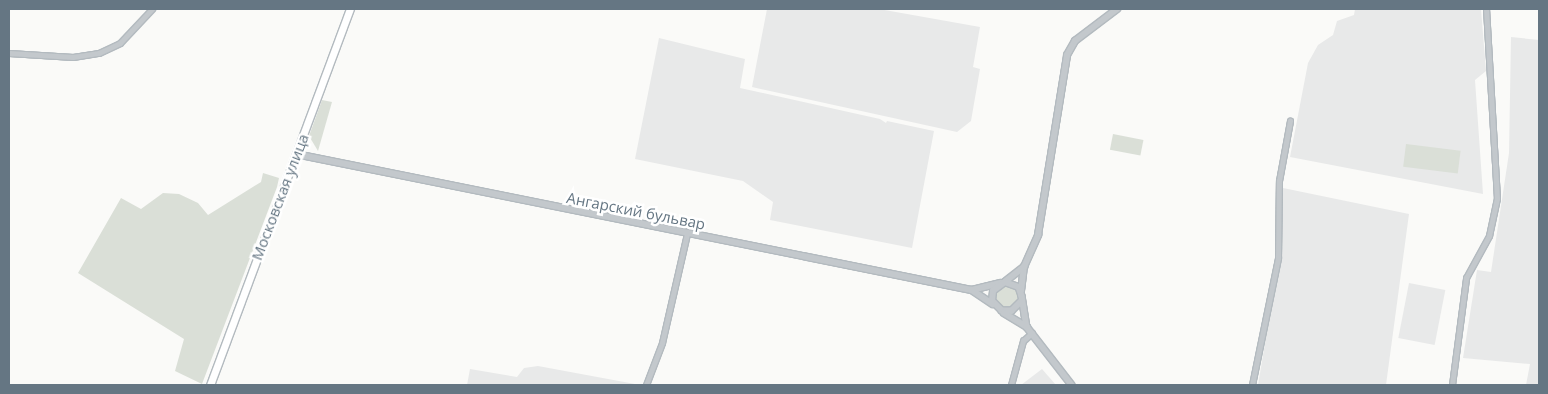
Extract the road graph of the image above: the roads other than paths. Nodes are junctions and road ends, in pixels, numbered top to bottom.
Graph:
1 (152, 9) edge
2 (350, 9) edge
3 (1118, 9) edge
4 (1486, 9) edge
5 (9, 53) edge
6 (1290, 121) dead end
7 (296, 154) junction
8 (687, 234) junction
9 (1024, 267) junction
10 (1002, 283) junction
11 (972, 290) junction
12 (1021, 291) junction
13 (1022, 301) junction
14 (994, 305) junction
15 (1002, 311) junction
16 (1027, 327) junction
17 (1032, 333) junction
18 (210, 385) edge
19 (646, 385) edge
20 (1011, 385) edge
21 (1072, 385) edge
22 (1252, 385) edge
23 (1452, 385) edge

1 - 5 street
2 - 7 main road, Московская улица
3 - 9 street
4 - 23 street
6 - 22 street
7 - 8 street, Ангарский бульвар
7 - 18 main road, Московская улица
8 - 11 street, Ангарский бульвар
8 - 19 street
9 - 10 street
9 - 12 street
10 - 11 street, Ангарский бульвар
10 - 12 street
10 - 14 street
11 - 14 street, Ангарский бульвар
12 - 13 street
13 - 15 street
13 - 16 street
14 - 15 street
15 - 16 street
16 - 17 street
17 - 20 street
17 - 21 street

